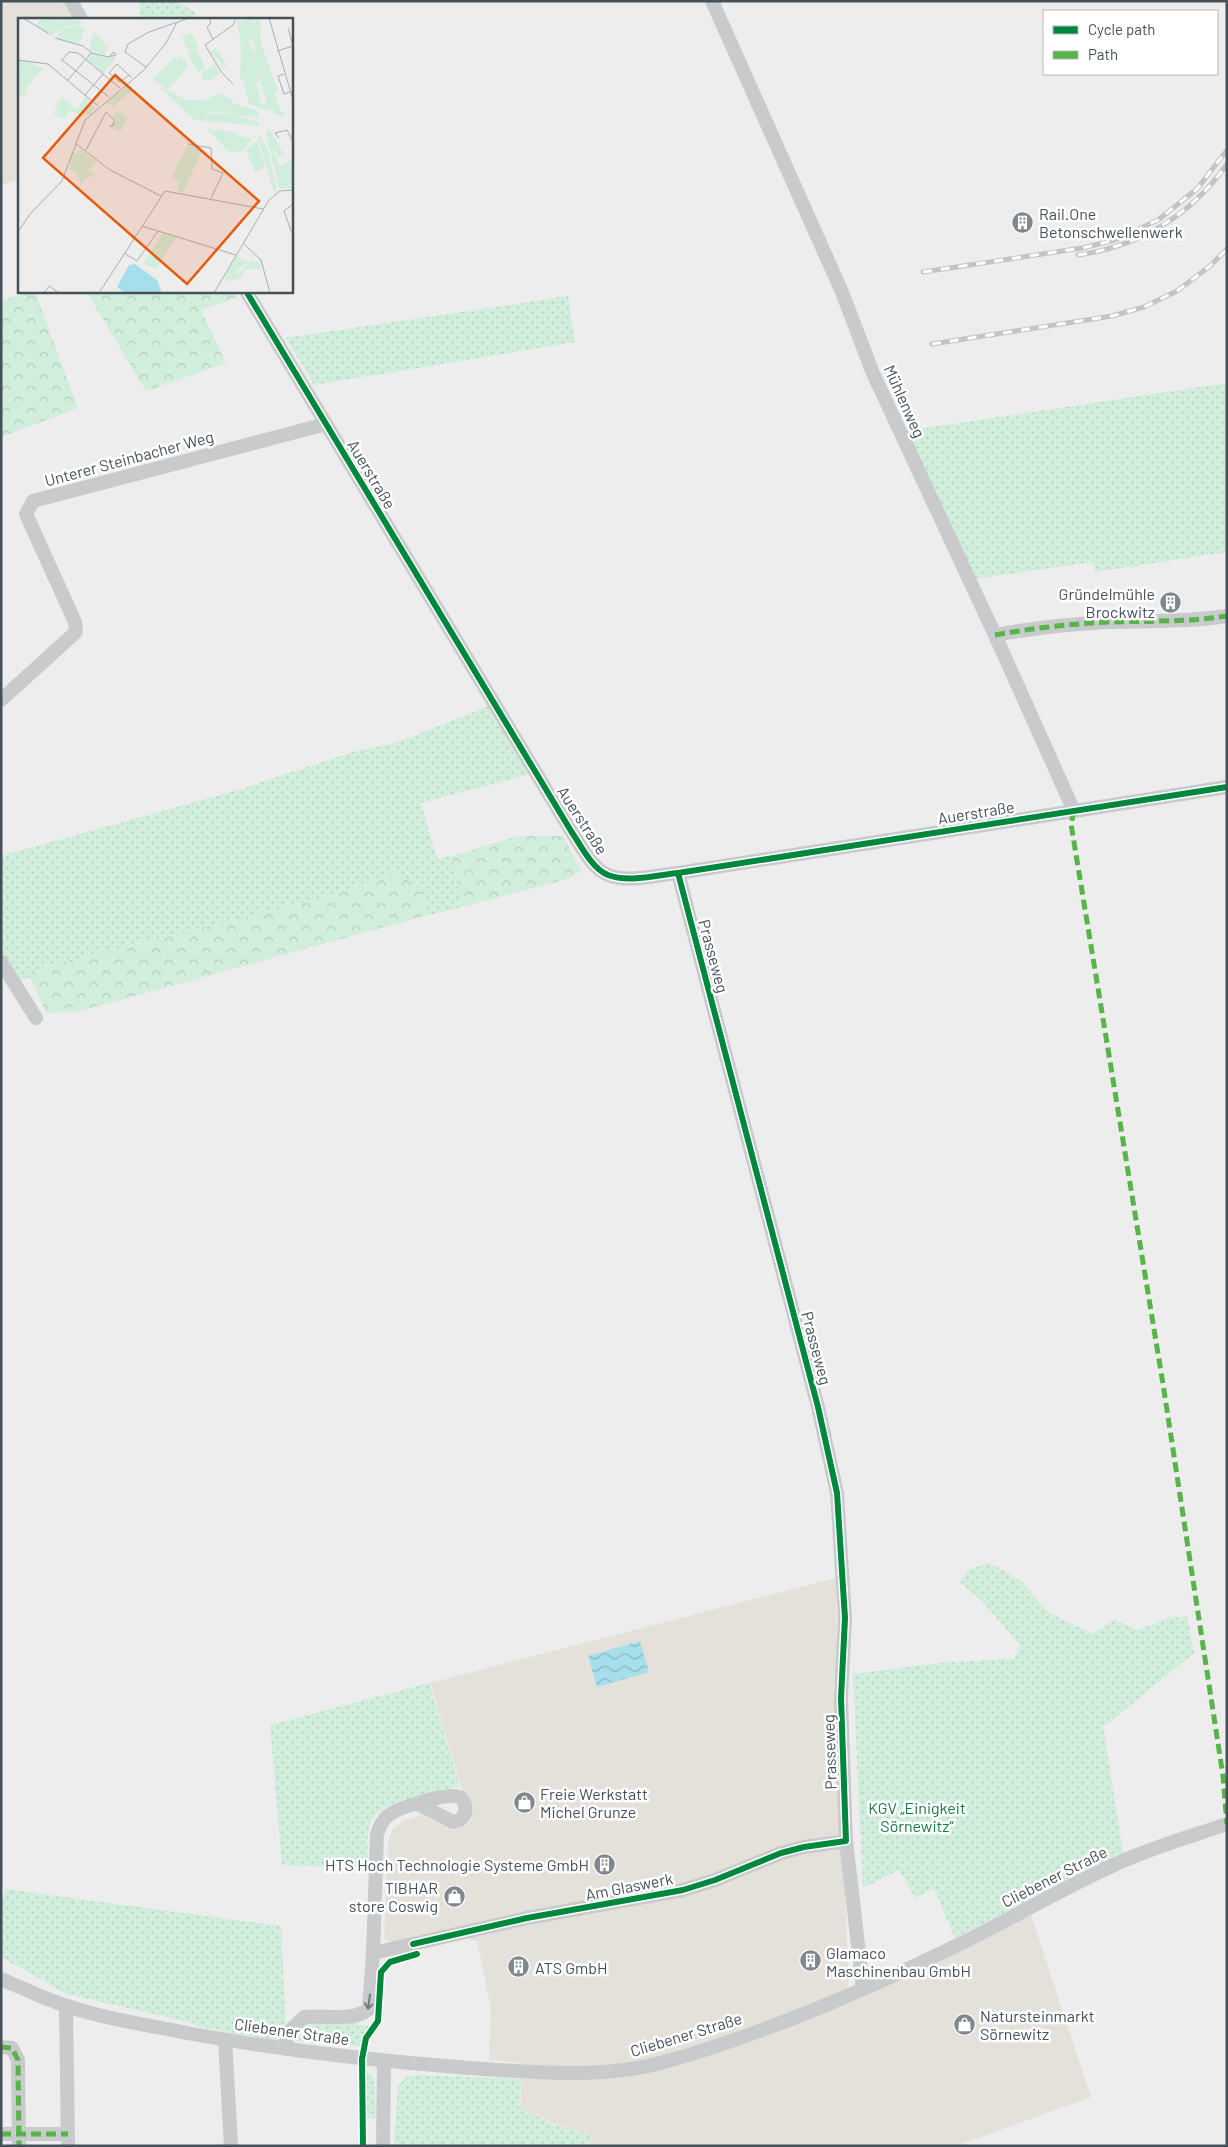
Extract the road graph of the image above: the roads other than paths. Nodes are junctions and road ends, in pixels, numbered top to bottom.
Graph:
1 (71, 1) edge
2 (712, 1) edge
3 (80, 18) edge
4 (247, 292) edge
5 (326, 424) junction
6 (1227, 616) edge
7 (995, 635) junction
8 (1, 700) edge
9 (1227, 787) edge
10 (1074, 811) junction
11 (678, 873) junction
12 (1, 962) edge
13 (36, 1018) dead end
14 (418, 1804) dead end
15 (1227, 1824) edge
16 (846, 1842) junction
17 (373, 1953) junction
18 (1, 1979) edge
19 (863, 1988) junction
20 (66, 2006) junction
21 (225, 2040) junction
22 (1, 2047) edge
23 (285, 2048) junction
24 (384, 2061) junction
25 (1, 2134) edge
26 (19, 2140) edge
27 (68, 2140) edge
28 (231, 2146) edge
29 (383, 2146) edge

1 - 3 street
2 - 7 street, Mühlenweg
4 - 5 street, Auerstraße
5 - 8 street, Unterer Steinbacher Weg
5 - 11 street, Auerstraße
6 - 7 street
7 - 10 street, Mühlenweg
9 - 10 street, Auerstraße
10 - 11 street, Auerstraße
11 - 16 street, Prasseweg
12 - 13 street
14 - 17 street
15 - 19 street, Cliebener Straße
16 - 17 street, Am Glaswerk
16 - 19 street, Prasseweg
17 -> 23 street
18 - 20 street, Cliebener Straße
19 - 24 street, Cliebener Straße
20 - 21 street, Cliebener Straße
20 - 27 street
21 - 23 street, Cliebener Straße
21 - 28 street
22 - 26 street
23 - 24 street, Cliebener Straße
24 - 29 street
25 - 26 street
26 - 27 street

